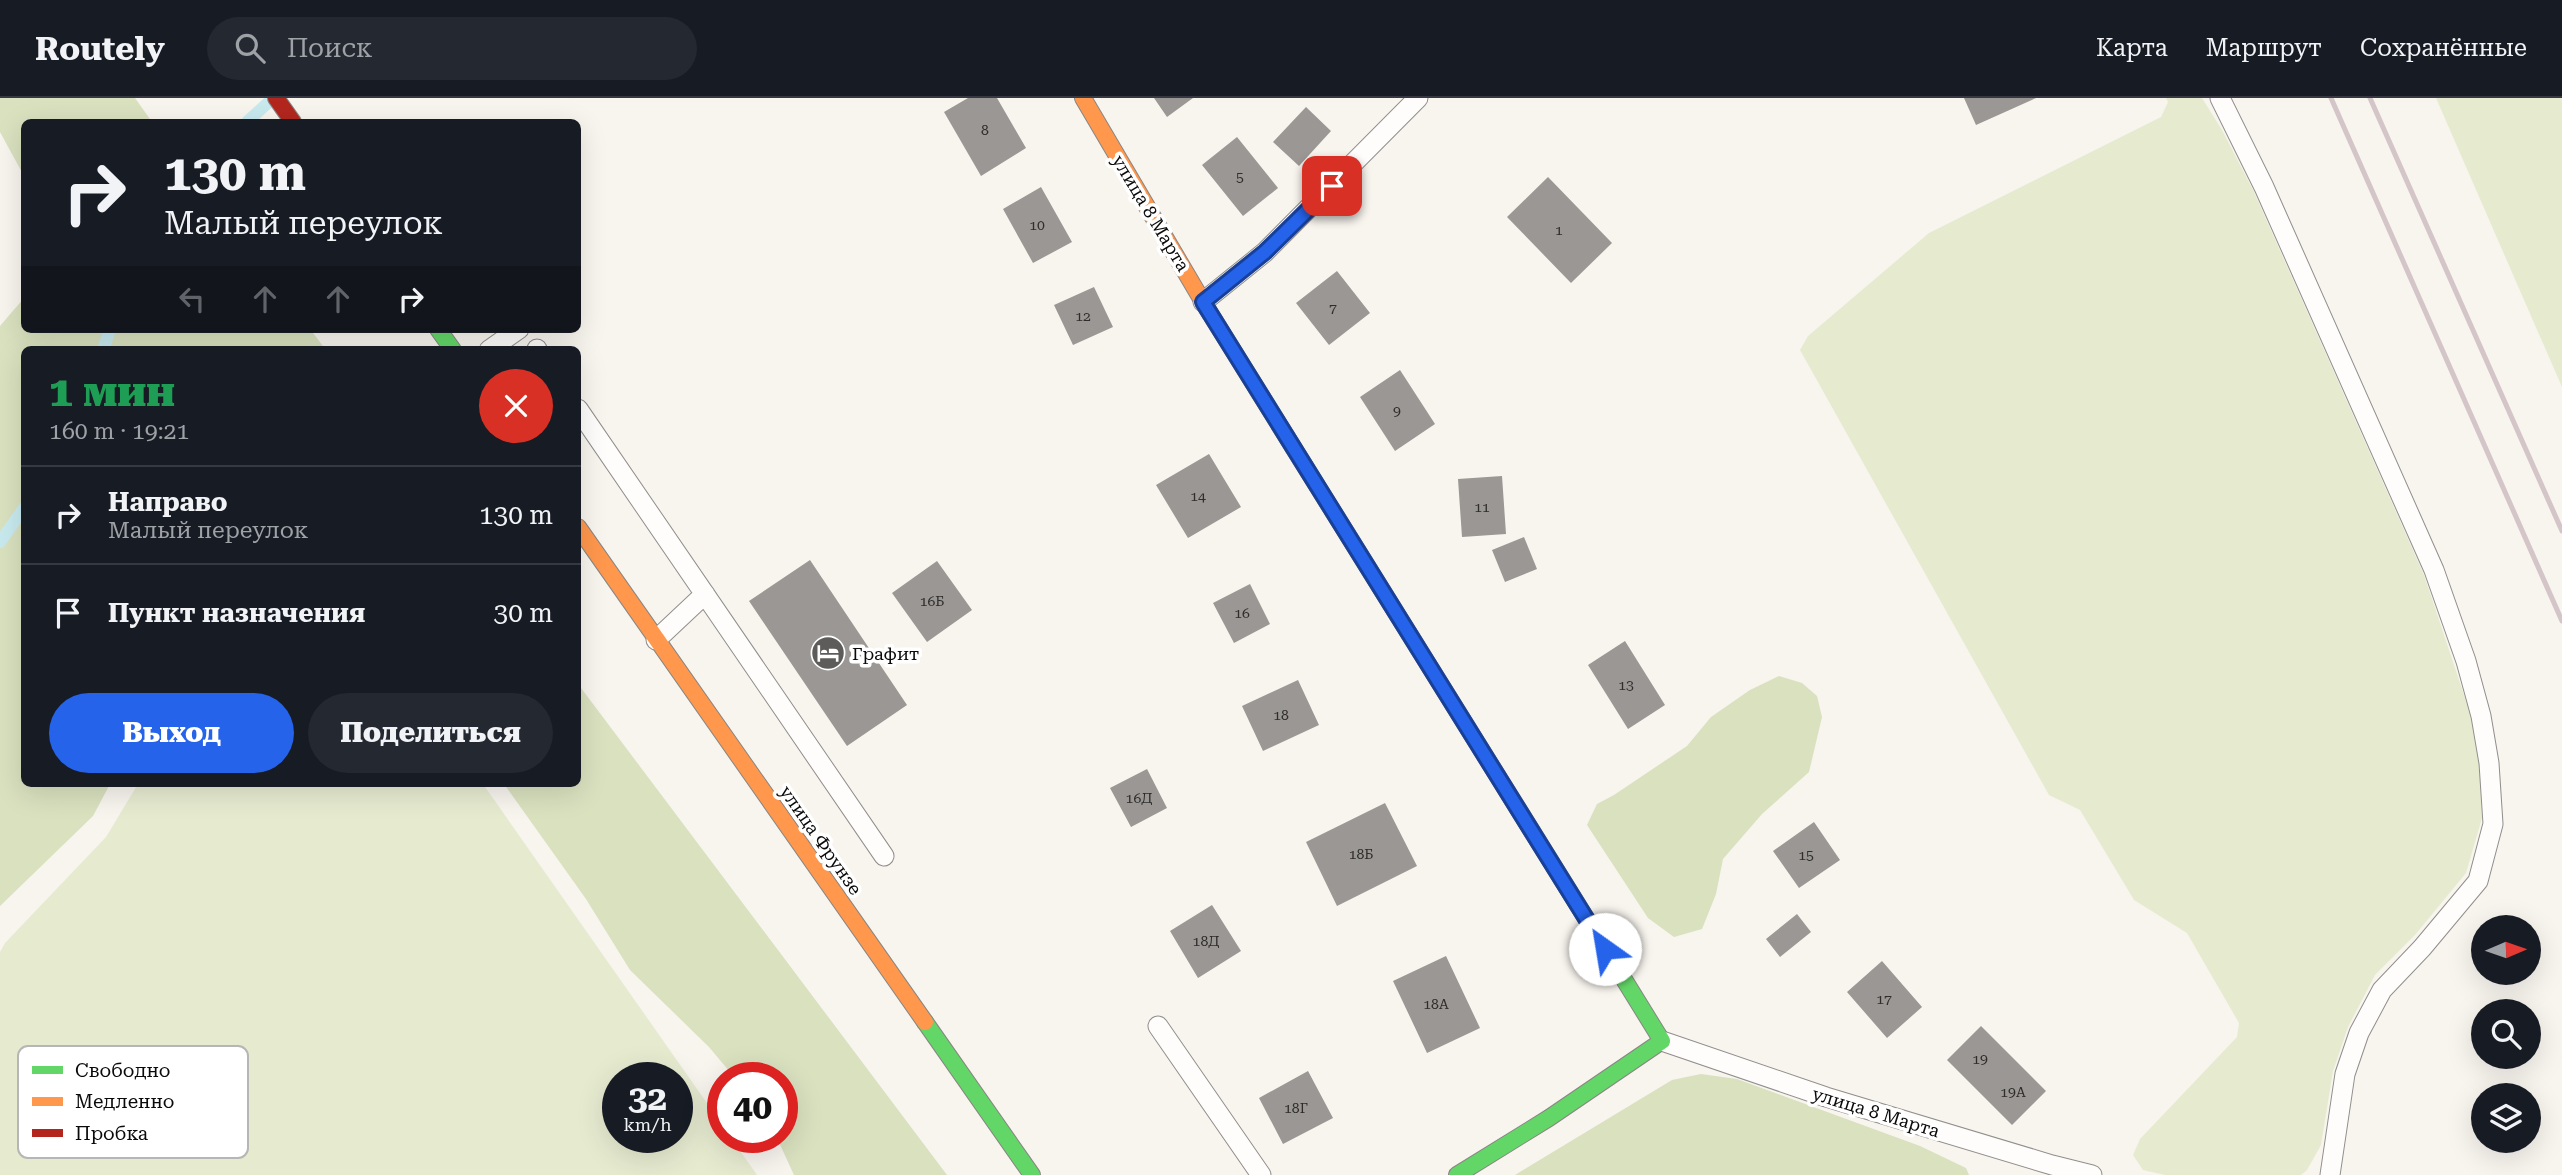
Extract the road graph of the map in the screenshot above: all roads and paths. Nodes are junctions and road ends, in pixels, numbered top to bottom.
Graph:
1 (276, 98) edge
2 (1083, 98) edge
3 (1418, 98) edge
4 (2220, 98) edge
5 (291, 119) edge
6 (1203, 302) junction
7 (513, 333) edge
8 (495, 346) edge
9 (581, 412) edge
10 (581, 531) edge
11 (705, 594) junction
12 (656, 640) junction
13 (884, 856) dead end
14 (1158, 1026) dead end
15 (1662, 1041) junction
16 (1032, 1175) edge
17 (1261, 1175) edge
18 (1457, 1175) edge
19 (2092, 1175) edge
20 (2330, 1175) edge

1 - 5 street
2 - 6 street, улица 8 Марта
3 - 6 lane
4 - 20 lane
6 - 15 street, улица 8 Марта
7 - 8 lane
9 - 11 lane
10 - 12 street, улица Фрунзе
11 - 12 lane
11 - 13 lane
12 - 16 street, улица Фрунзе
14 - 17 lane
15 - 18 street
15 - 19 lane, улица 8 Марта

